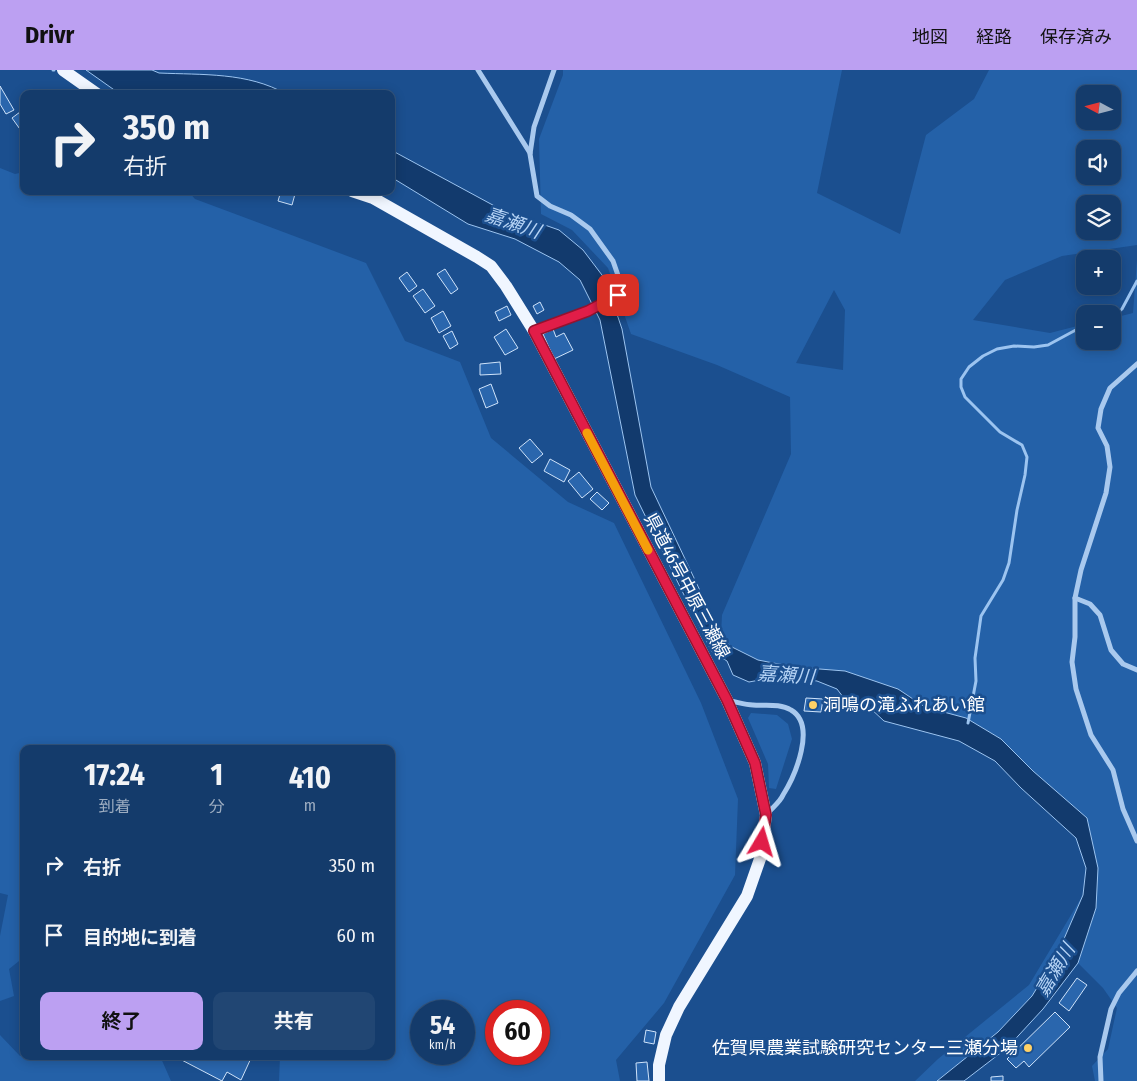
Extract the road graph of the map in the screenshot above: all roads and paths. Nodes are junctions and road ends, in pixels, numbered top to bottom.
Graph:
1 (63, 70) edge
2 (478, 70) edge
3 (554, 70) edge
4 (91, 90) edge
5 (530, 154) junction
6 (364, 195) edge
7 (534, 331) junction
8 (1137, 364) edge
9 (1075, 598) junction
10 (1137, 670) edge
11 (727, 700) junction
12 (766, 815) junction
13 (1137, 842) edge
14 (1137, 970) edge
15 (659, 1081) edge
16 (1101, 1081) edge

1 - 4 main road
2 - 5 street
3 - 5 street
5 - 7 street
6 - 7 main road, 県道46号中原三瀬線
7 - 11 main road, 県道46号中原三瀬線
8 - 9 street
9 - 10 street
9 - 13 street
11 - 12 main road, 県道46号中原三瀬線
11 - 12 street
12 - 15 main road, 県道46号中原三瀬線
14 - 16 street

